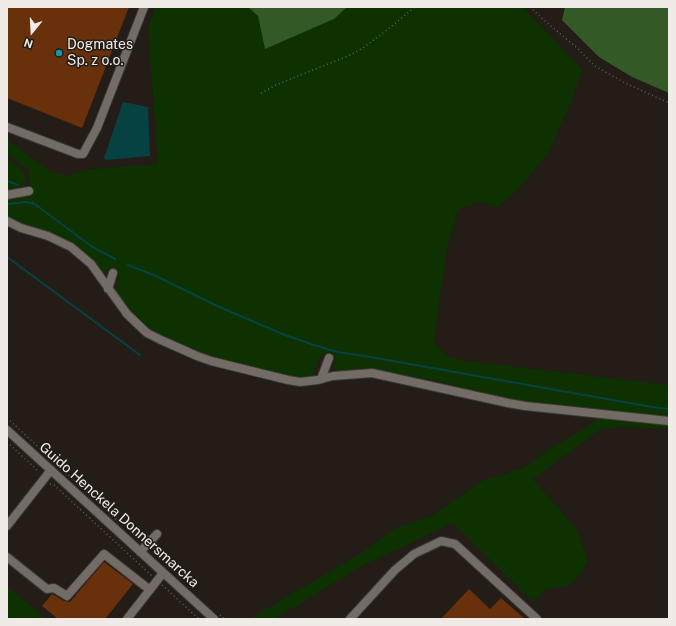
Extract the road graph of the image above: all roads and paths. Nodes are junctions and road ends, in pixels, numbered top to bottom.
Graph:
1 (144, 7) edge
2 (414, 7) edge
3 (530, 7) edge
4 (262, 93) dead end
5 (669, 103) edge
6 (7, 127) edge
7 (29, 191) dead end
8 (7, 195) edge
9 (7, 221) edge
10 (113, 273) dead end
11 (108, 288) junction
12 (329, 358) dead end
13 (321, 379) junction
14 (7, 418) edge
15 (669, 421) edge
16 (7, 430) edge
17 (7, 442) edge
18 (51, 470) junction
19 (40, 476) dead end
20 (48, 484) dead end
21 (119, 521) dead end
22 (7, 526) edge
23 (132, 534) dead end
24 (155, 536) junction
25 (140, 552) junction
26 (156, 555) dead end
27 (7, 557) edge
28 (163, 573) junction
29 (157, 580) junction
30 (150, 590) junction
31 (214, 617) edge
32 (127, 619) edge
33 (199, 619) edge
34 (225, 619) edge
35 (350, 619) edge
36 (537, 619) edge

1 - 6 street
2 - 4 path
3 - 5 path
7 - 8 street
9 - 11 street
10 - 11 street
11 - 13 street
12 - 13 street
13 - 15 street
14 - 21 path
16 - 18 street, Guido Henckela Donnersmarcka
17 - 19 path
18 - 22 street
18 - 25 street, Guido Henckela Donnersmarcka
20 - 29 path
23 - 24 path
24 - 25 street
24 - 26 path
25 - 28 street, Guido Henckela Donnersmarcka
27 - 30 street
28 - 29 street
28 - 31 street, Guido Henckela Donnersmarcka
29 - 30 street
29 - 33 path
30 - 32 street
31 - 34 path
35 - 36 street

